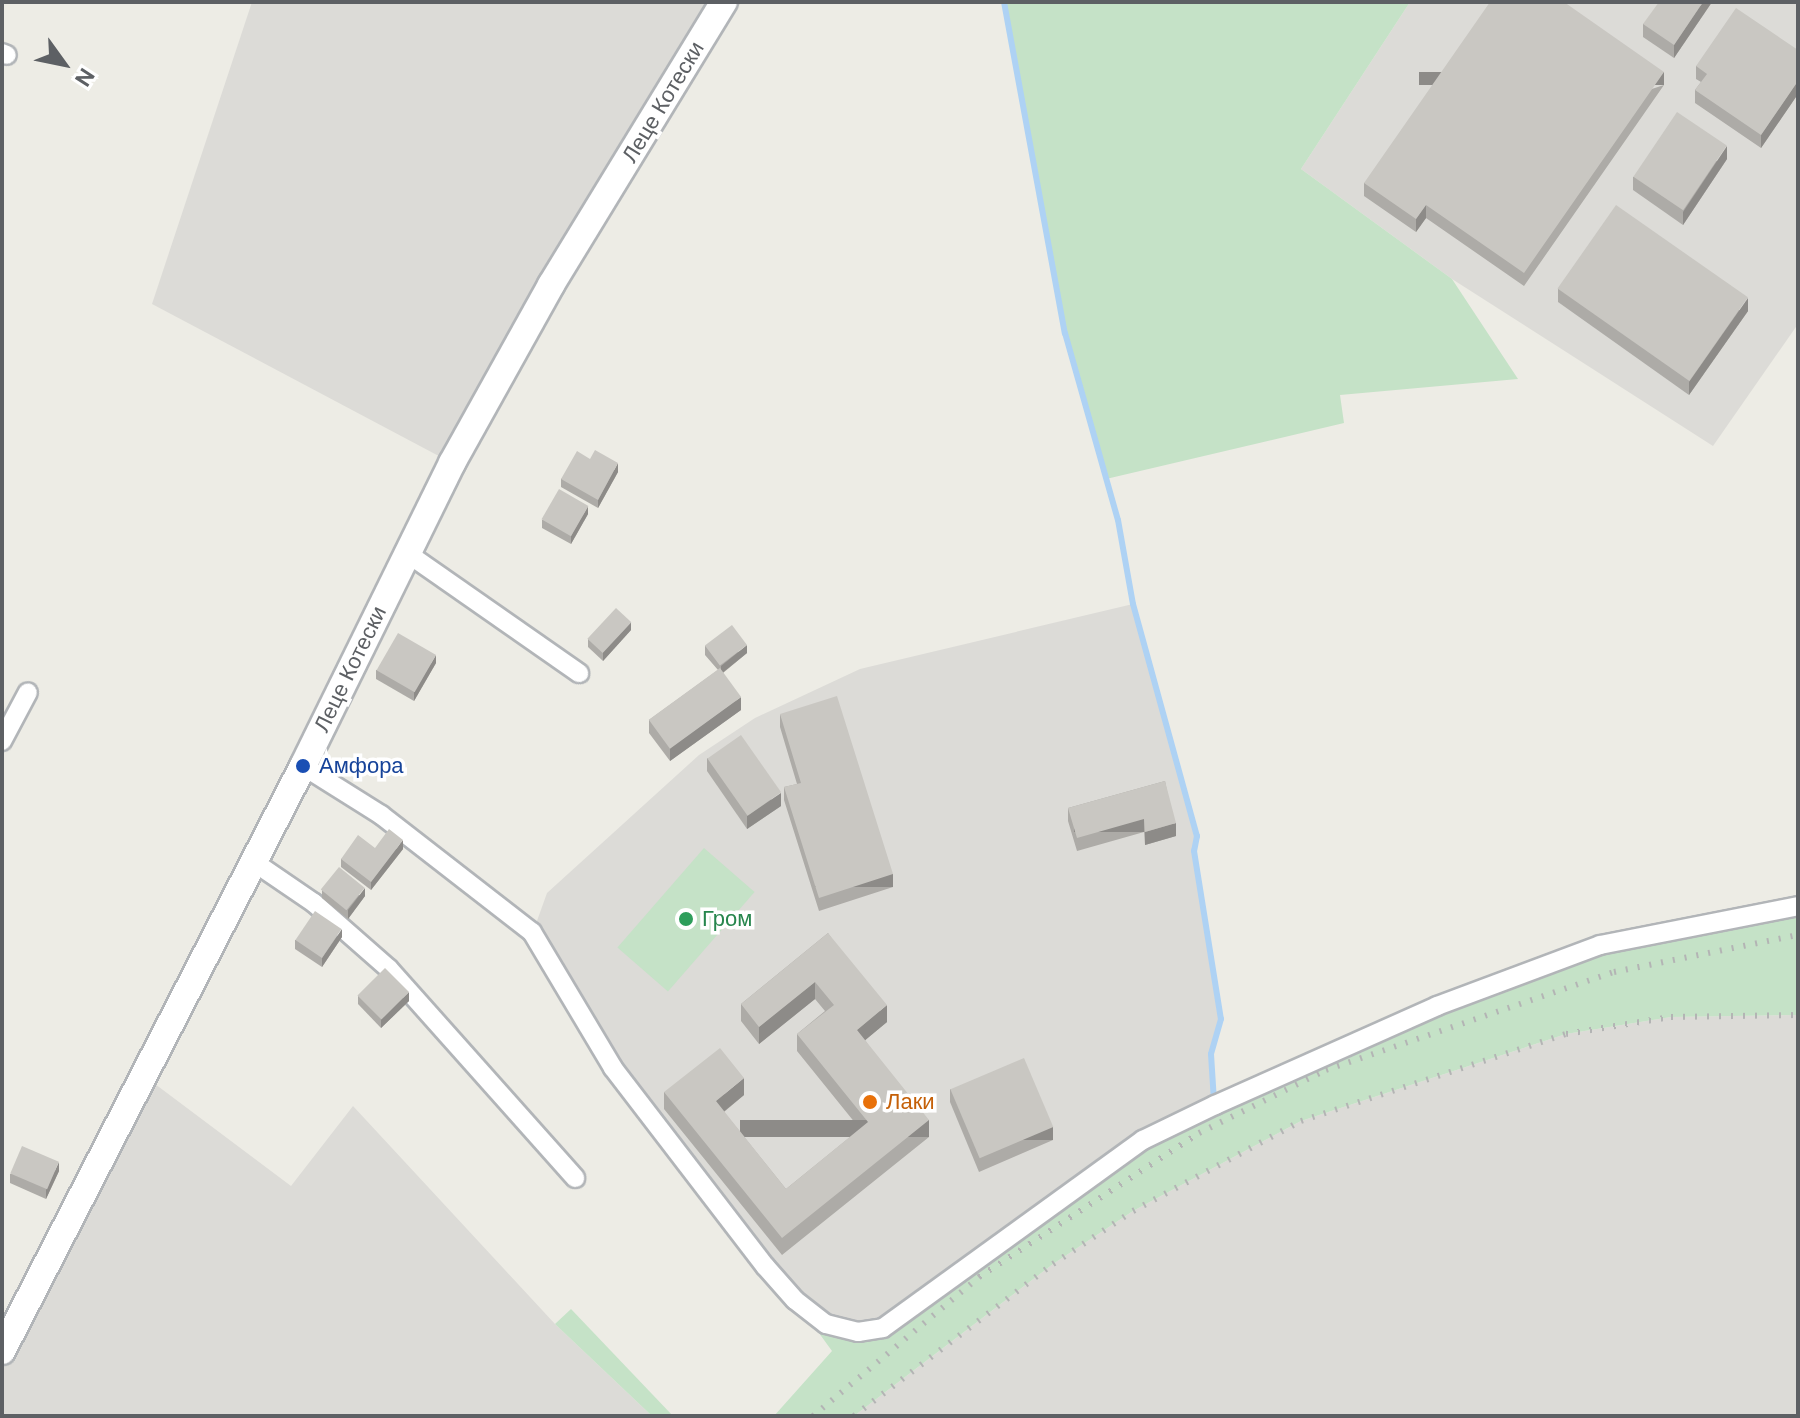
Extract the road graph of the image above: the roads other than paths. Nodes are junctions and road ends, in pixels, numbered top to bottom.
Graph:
1 (724, 2) edge
2 (407, 553) junction
3 (579, 673) dead end
4 (28, 692) dead end
5 (2, 741) edge
6 (303, 766) junction
7 (251, 860) junction
8 (1798, 906) edge
9 (575, 1178) dead end
10 (2, 1351) edge

1 - 2 main road, Леце Котески
2 - 3 street
2 - 6 main road, Леце Котески
4 - 5 street
6 - 7 main road, Леце Котески
6 - 8 street
7 - 9 street
7 - 10 main road, Леце Котески

